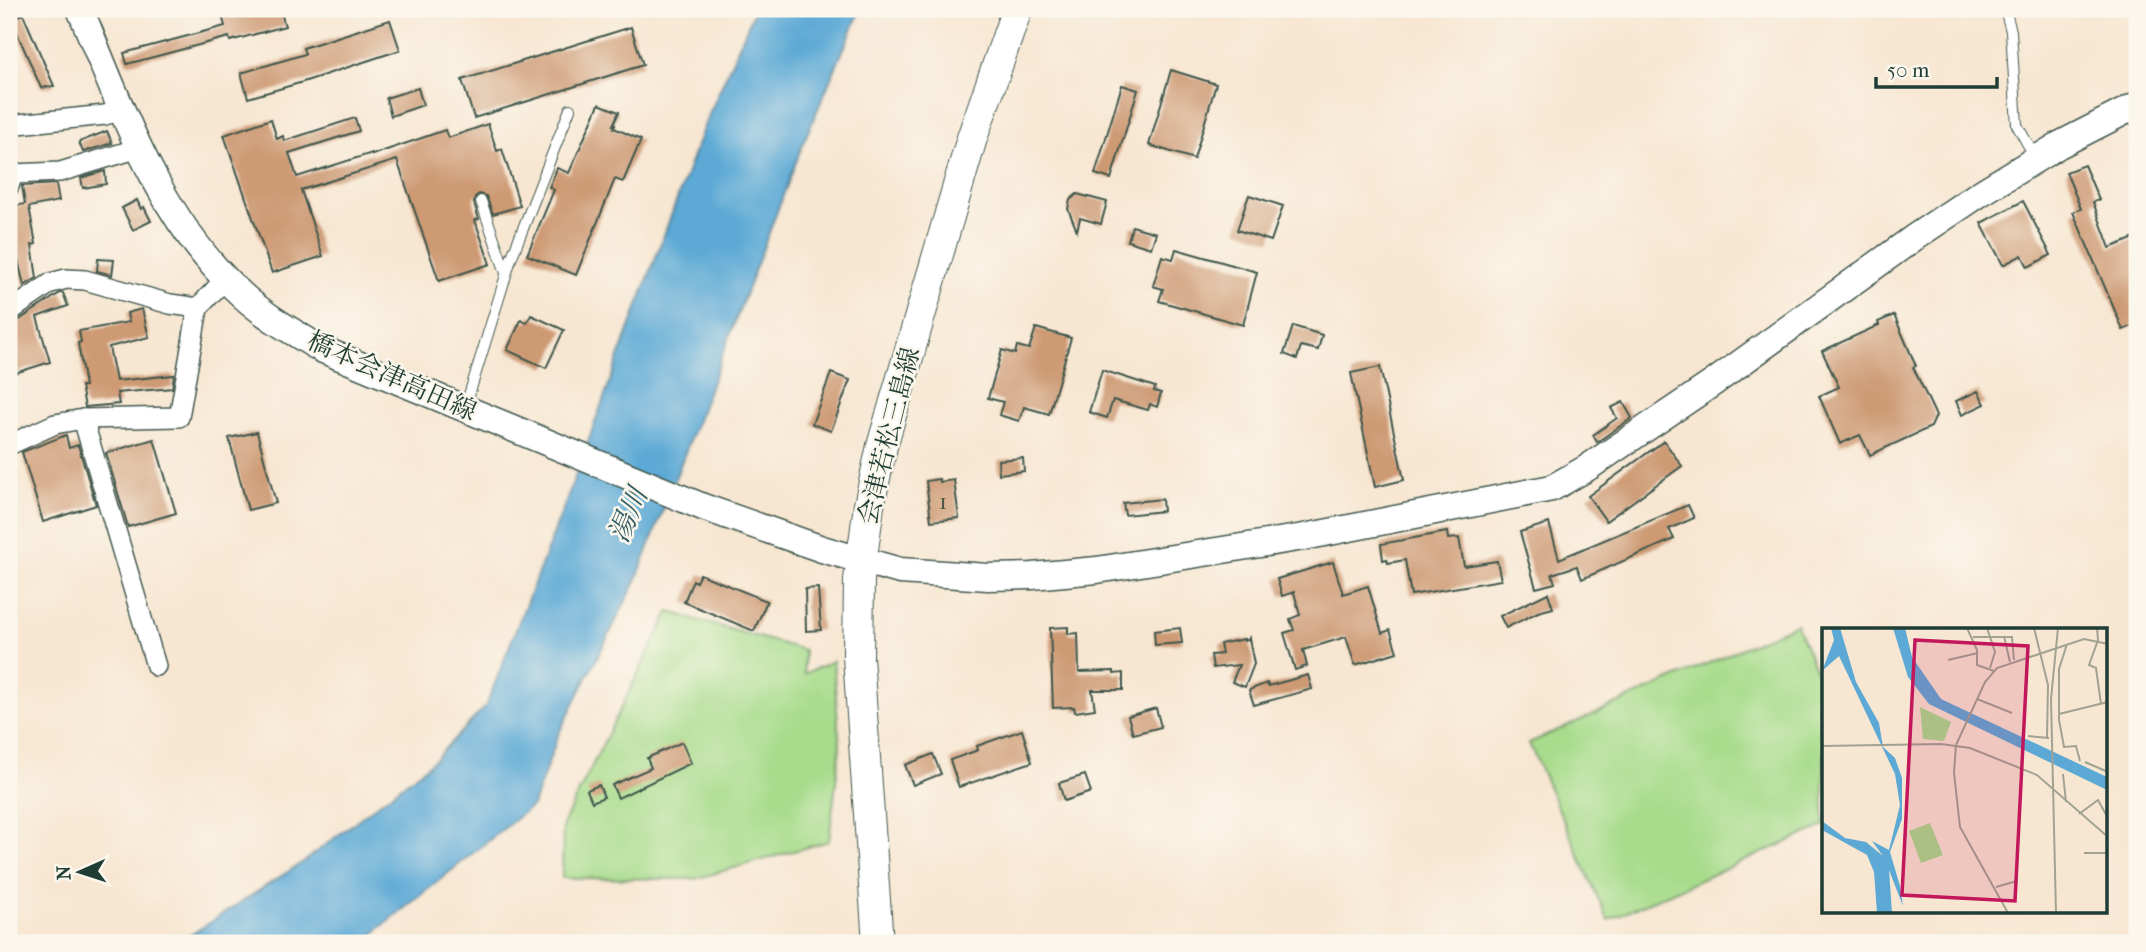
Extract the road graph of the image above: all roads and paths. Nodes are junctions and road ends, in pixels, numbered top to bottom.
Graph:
1 (80, 9) edge
2 (1017, 9) edge
3 (2005, 9) edge
4 (2137, 105) edge
5 (570, 109) dead end
6 (122, 110) junction
7 (9, 125) edge
8 (139, 148) junction
9 (2036, 159) junction
10 (9, 186) edge
11 (481, 201) dead end
12 (506, 274) junction
13 (225, 279) junction
14 (198, 308) junction
15 (9, 312) edge
16 (465, 409) junction
17 (83, 419) junction
18 (9, 445) edge
19 (861, 561) junction
20 (156, 666) dead end
21 (878, 943) edge

1 - 6 street, 橋本会津高田線
2 - 19 main road, 会津若松三島線
3 - 9 lane
4 - 9 street, 橋本会津高田線
5 - 12 lane
6 - 7 street
6 - 8 street, 橋本会津高田線
8 - 10 street
8 - 13 street, 橋本会津高田線
9 - 19 street, 橋本会津高田線
11 - 12 lane
12 - 16 lane
13 - 14 street
13 - 16 street, 橋本会津高田線
14 - 15 street
14 - 17 street
16 - 19 street, 橋本会津高田線
17 - 18 street
17 - 20 street
19 - 21 main road, 会津若松三島線

